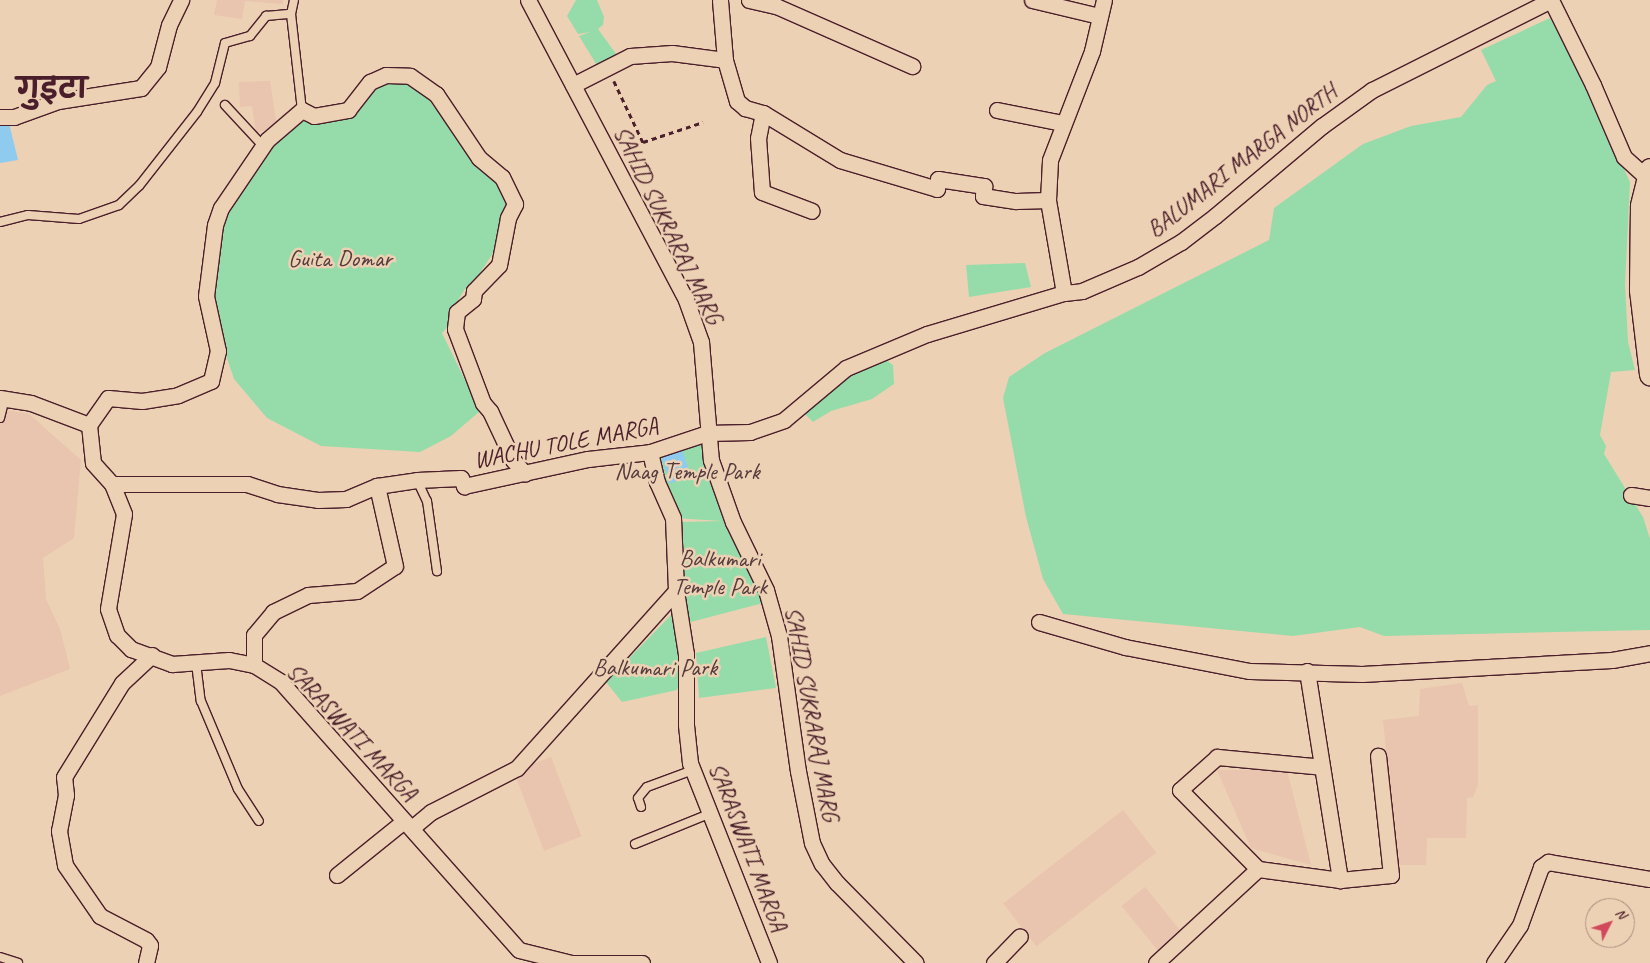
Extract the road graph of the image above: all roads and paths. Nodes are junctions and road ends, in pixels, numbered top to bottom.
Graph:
1 (181, 0) edge
2 (294, 0) edge
3 (528, 0) edge
4 (720, 0) edge
5 (749, 0) edge
6 (1032, 0) edge
7 (1104, 0) edge
8 (1551, 0) edge
9 (291, 14) junction
10 (1099, 16) junction
11 (725, 60) junction
12 (912, 66) dead end
13 (607, 67) junction
14 (573, 84) junction
15 (225, 105) dead end
16 (302, 110) junction
17 (997, 110) dead end
18 (763, 113) junction
19 (0, 118) edge
20 (703, 122) dead end
21 (1062, 123) junction
22 (263, 146) junction
23 (1648, 173) edge
24 (1048, 200) junction
25 (812, 211) dead end
26 (0, 222) edge
27 (1064, 293) junction
28 (1650, 374) edge
29 (2, 398) edge
30 (0, 418) edge
31 (89, 425) junction
32 (707, 433) junction
33 (650, 452) junction
34 (525, 474) junction
35 (418, 480) junction
36 (112, 484) junction
37 (377, 486) junction
38 (1631, 495) dead end
39 (1650, 498) edge
40 (437, 571) dead end
41 (676, 591) junction
42 (1039, 622) dead end
43 (1650, 652) edge
44 (152, 655) junction
45 (196, 663) junction
46 (254, 665) junction
47 (1308, 671) junction
48 (1378, 756) dead end
49 (1322, 767) junction
50 (693, 770) junction
51 (641, 807) dead end
52 (709, 814) junction
53 (259, 822) dead end
54 (409, 824) junction
55 (636, 844) dead end
56 (1258, 869) junction
57 (337, 875) dead end
58 (1650, 879) edge
59 (1340, 880) junction
60 (1020, 936) dead end
61 (0, 957) edge
62 (18, 963) edge
63 (146, 963) edge
64 (642, 963) edge
65 (769, 963) edge
66 (916, 963) edge
67 (994, 963) edge
68 (1156, 963) edge
69 (1494, 963) edge

1 - 19 street
2 - 9 lane
3 - 14 street, SAHID SUKRARAJ MARG
4 - 11 street
5 - 12 street
6 - 10 street
7 - 10 street
8 - 23 street
8 - 27 street, BALUMARI MARGA NORTH
9 - 16 lane
9 - 26 lane
10 - 21 street
11 - 13 street
11 - 18 street
13 - 14 street
13 - 20 path
14 - 32 street, SAHID SUKRARAJ MARG
15 - 22 lane
16 - 22 street
16 - 34 street
17 - 21 street
18 - 24 street
18 - 25 street
21 - 24 street
22 - 31 street
23 - 28 main road
24 - 27 street
27 - 32 street, BALUMARI MARGA NORTH
29 - 30 lane
29 - 31 street
31 - 36 street, SARASWATI MARGA
32 - 33 street, WACHU TOLE MARGA
32 - 66 street, SAHID SUKRARAJ MARG
33 - 34 street, WACHU TOLE MARGA
33 - 41 street, SARASWATI MARGA
34 - 35 street, WACHU TOLE MARGA
35 - 37 street, WACHU TOLE MARGA
35 - 40 lane
36 - 37 street, WACHU TOLE MARGA
36 - 44 street, SARASWATI MARGA
37 - 46 street
38 - 39 street
41 - 50 street, SARASWATI MARGA
41 - 54 street
42 - 47 street
43 - 47 street
44 - 45 street, SARASWATI MARGA
44 - 63 street
45 - 46 street, SARASWATI MARGA
45 - 53 lane
46 - 54 street, SARASWATI MARGA
47 - 49 street
48 - 59 street
49 - 56 street
49 - 59 street
50 - 51 lane
50 - 52 street, SARASWATI MARGA
52 - 55 lane
52 - 65 street, SARASWATI MARGA
54 - 57 street
54 - 64 street, SARASWATI MARGA
56 - 59 street
56 - 68 street
58 - 69 street
60 - 67 street
61 - 62 lane

